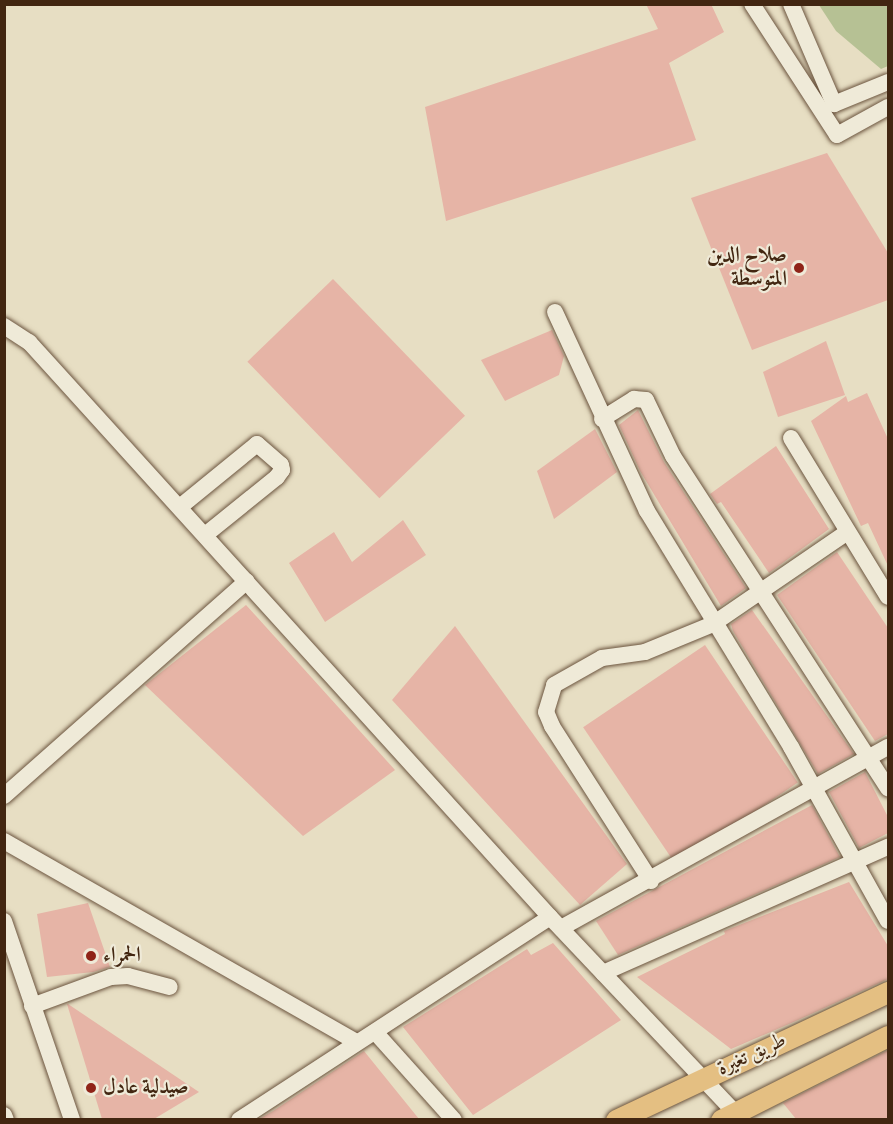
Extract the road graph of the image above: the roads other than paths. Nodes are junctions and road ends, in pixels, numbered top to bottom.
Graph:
1 (752, 4) edge
2 (791, 4) edge
3 (888, 82) edge
4 (888, 107) edge
5 (555, 312) dead end
6 (4, 326) edge
7 (602, 419) junction
8 (791, 438) dead end
9 (181, 506) junction
10 (846, 533) junction
11 (205, 535) junction
12 (247, 581) junction
13 (761, 590) junction
14 (888, 597) edge
15 (713, 624) junction
16 (888, 747) edge
17 (872, 757) junction
18 (888, 788) edge
19 (815, 790) junction
20 (4, 796) edge
21 (4, 842) edge
22 (888, 848) edge
23 (856, 860) junction
24 (651, 881) junction
25 (4, 921) edge
26 (888, 921) edge
27 (555, 923) junction
28 (603, 972) junction
29 (170, 987) dead end
30 (888, 992) edge
31 (32, 1006) junction
32 (375, 1032) junction
33 (888, 1036) edge
34 (357, 1042) junction
35 (705, 1077) junction
36 (62, 1101) junction
37 (733, 1117) edge
38 (64, 1119) edge
39 (72, 1119) edge
40 (239, 1119) edge
41 (454, 1119) edge
42 (616, 1119) edge

1 - 4 street
2 - 3 street
5 - 7 street
6 - 9 street
7 - 13 street
7 - 15 street
8 - 10 street
9 - 11 street
9 - 11 street
10 - 13 street
10 - 14 street
11 - 12 street
12 - 20 street
12 - 27 street
13 - 15 street
13 - 17 street
15 - 19 street
15 - 24 street
16 - 17 street
17 - 18 street
17 - 19 street
19 - 23 street
19 - 24 street
21 - 34 street
22 - 23 street
23 - 26 street
23 - 28 street
24 - 27 street
25 - 31 street
27 - 28 street
27 - 32 street
28 - 35 street
29 - 31 street
30 - 35 main road, طريق تغيرة
31 - 36 street
32 - 34 street
32 - 41 street
33 - 37 main road, طريق تغيرة
34 - 40 street
35 - 37 street
35 - 42 main road, طريق تغيرة
36 - 38 street
36 - 39 street

